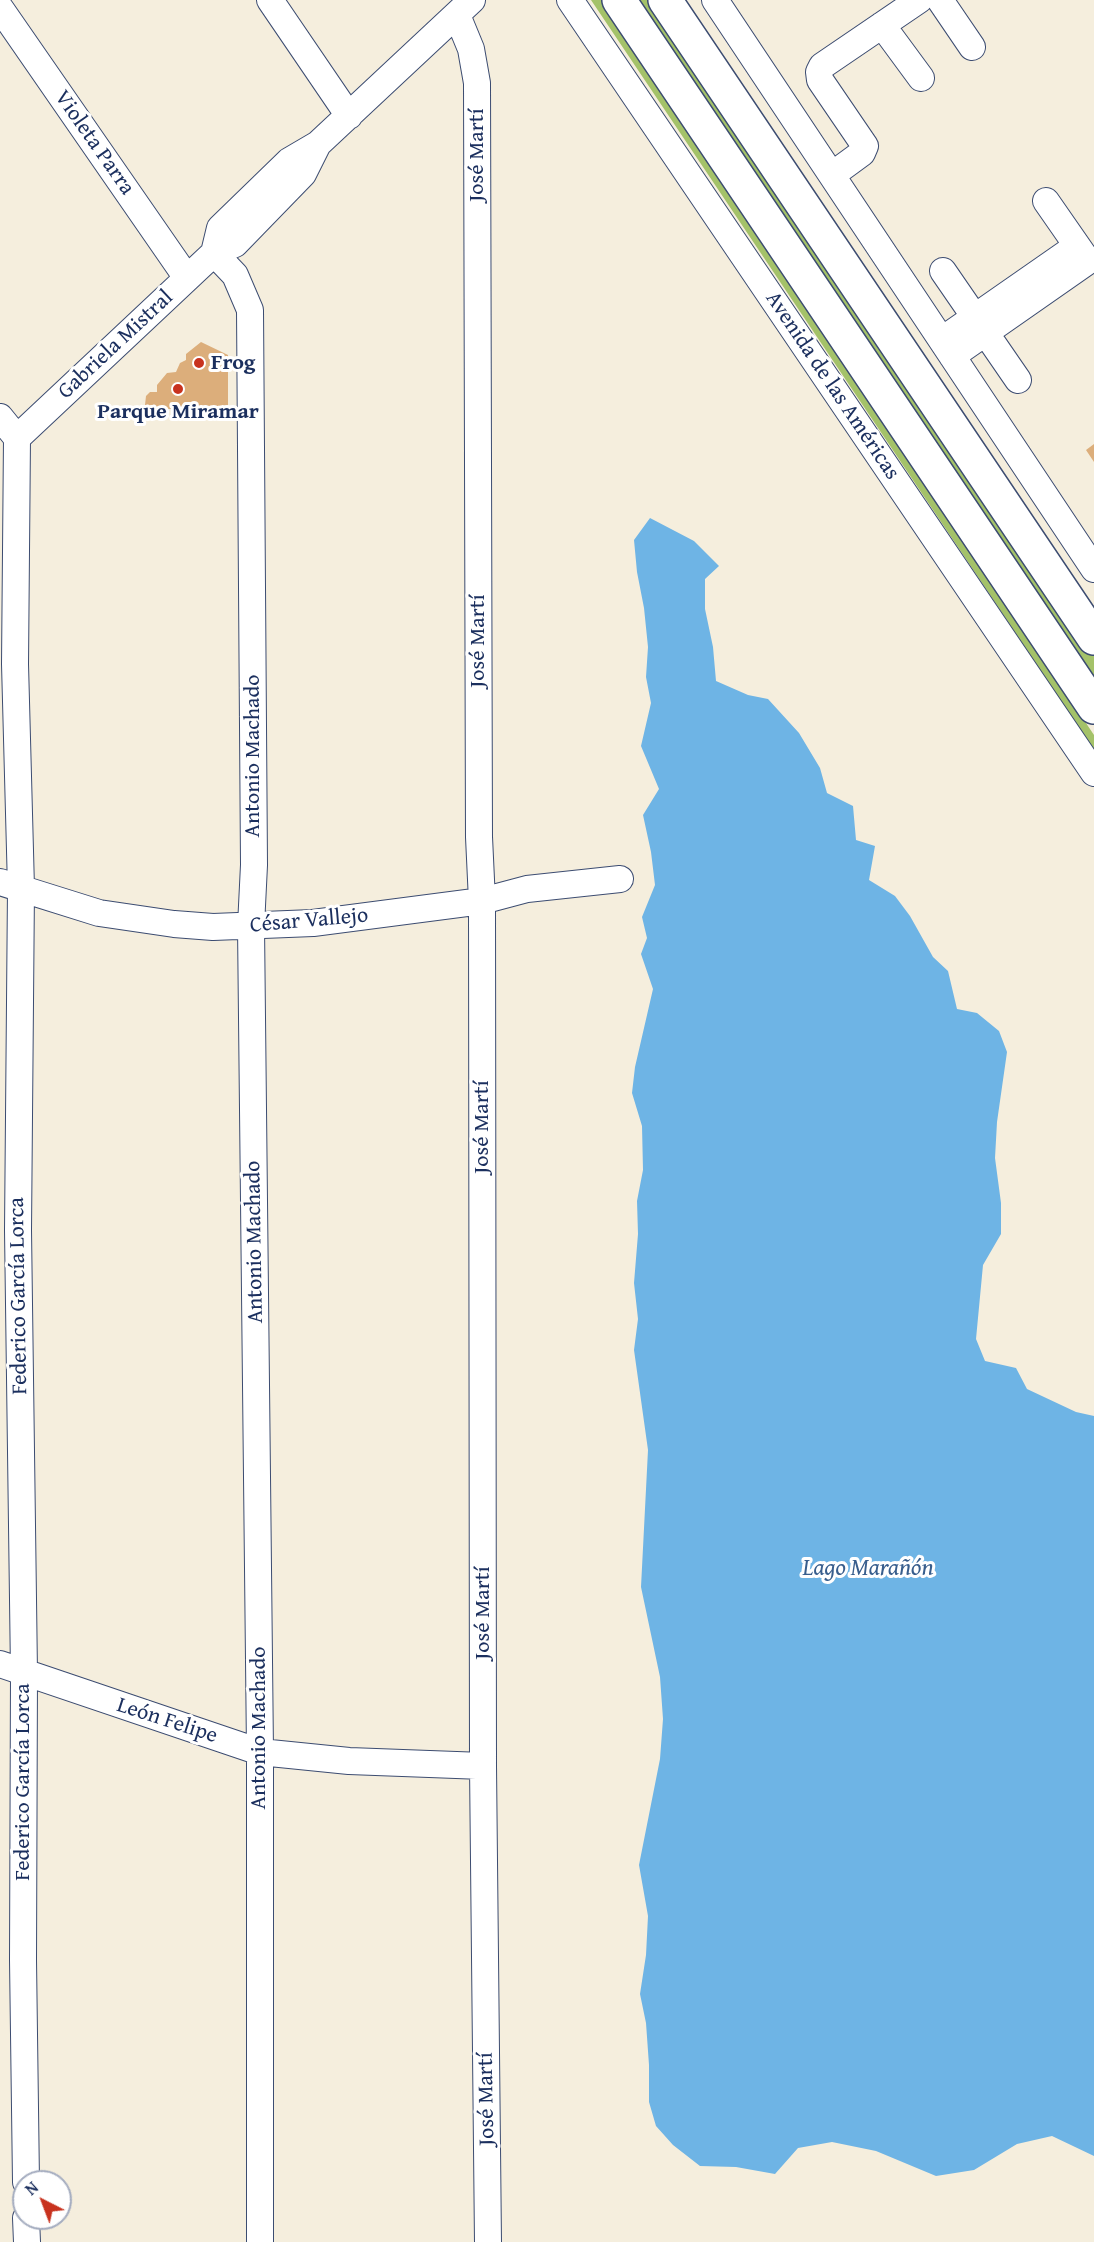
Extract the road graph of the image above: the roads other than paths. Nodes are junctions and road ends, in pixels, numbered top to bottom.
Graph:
1 (270, 0) edge
2 (570, 0) edge
3 (619, 0) edge
4 (665, 0) edge
5 (715, 0) edge
6 (919, 0) edge
7 (940, 0) edge
8 (0, 8) edge
9 (465, 8) edge
10 (882, 25) junction
11 (972, 47) dead end
12 (921, 78) dead end
13 (349, 116) junction
14 (832, 175) junction
15 (1046, 201) dead end
16 (214, 253) junction
17 (1086, 259) edge
18 (943, 271) dead end
19 (188, 278) junction
20 (980, 325) junction
21 (947, 348) junction
22 (1018, 380) dead end
23 (0, 417) edge
24 (17, 438) junction
25 (1094, 569) edge
26 (1094, 638) edge
27 (1094, 707) edge
28 (1094, 773) edge
29 (620, 879) dead end
30 (10, 885) edge
31 (482, 901) junction
32 (251, 926) junction
33 (0, 1664) edge
34 (24, 1673) junction
35 (260, 1752) junction
36 (483, 1766) junction
37 (26, 2170) edge
38 (260, 2242) edge
39 (488, 2242) edge

1 - 13 street
2 - 28 street, Avenida de las Américas
3 - 27 highway, Avenida de las Américas
4 - 26 highway
5 - 14 street
6 - 10 street
7 - 11 street
8 - 19 street, Violeta Parra
9 - 13 street, Gabriela Mistral
9 - 31 street, José Martí
10 - 12 street
10 - 14 street
13 - 16 street, Gabriela Mistral
14 - 21 street
15 - 17 street
16 - 19 street, Gabriela Mistral
16 - 32 street, Antonio Machado
17 - 20 street
18 - 20 street
19 - 24 street, Gabriela Mistral
20 - 21 street
20 - 22 street
21 - 25 street
23 - 24 street
24 - 30 street, Federico García Lorca
29 - 31 street, César Vallejo
30 - 32 street, César Vallejo
30 - 34 street, Federico García Lorca
31 - 32 street, César Vallejo
31 - 36 street, José Martí
32 - 35 street, Antonio Machado
33 - 34 street, León Felipe
34 - 35 street, León Felipe
34 - 37 street, Federico García Lorca
35 - 36 street, León Felipe
35 - 38 street, Antonio Machado
36 - 39 street, José Martí

